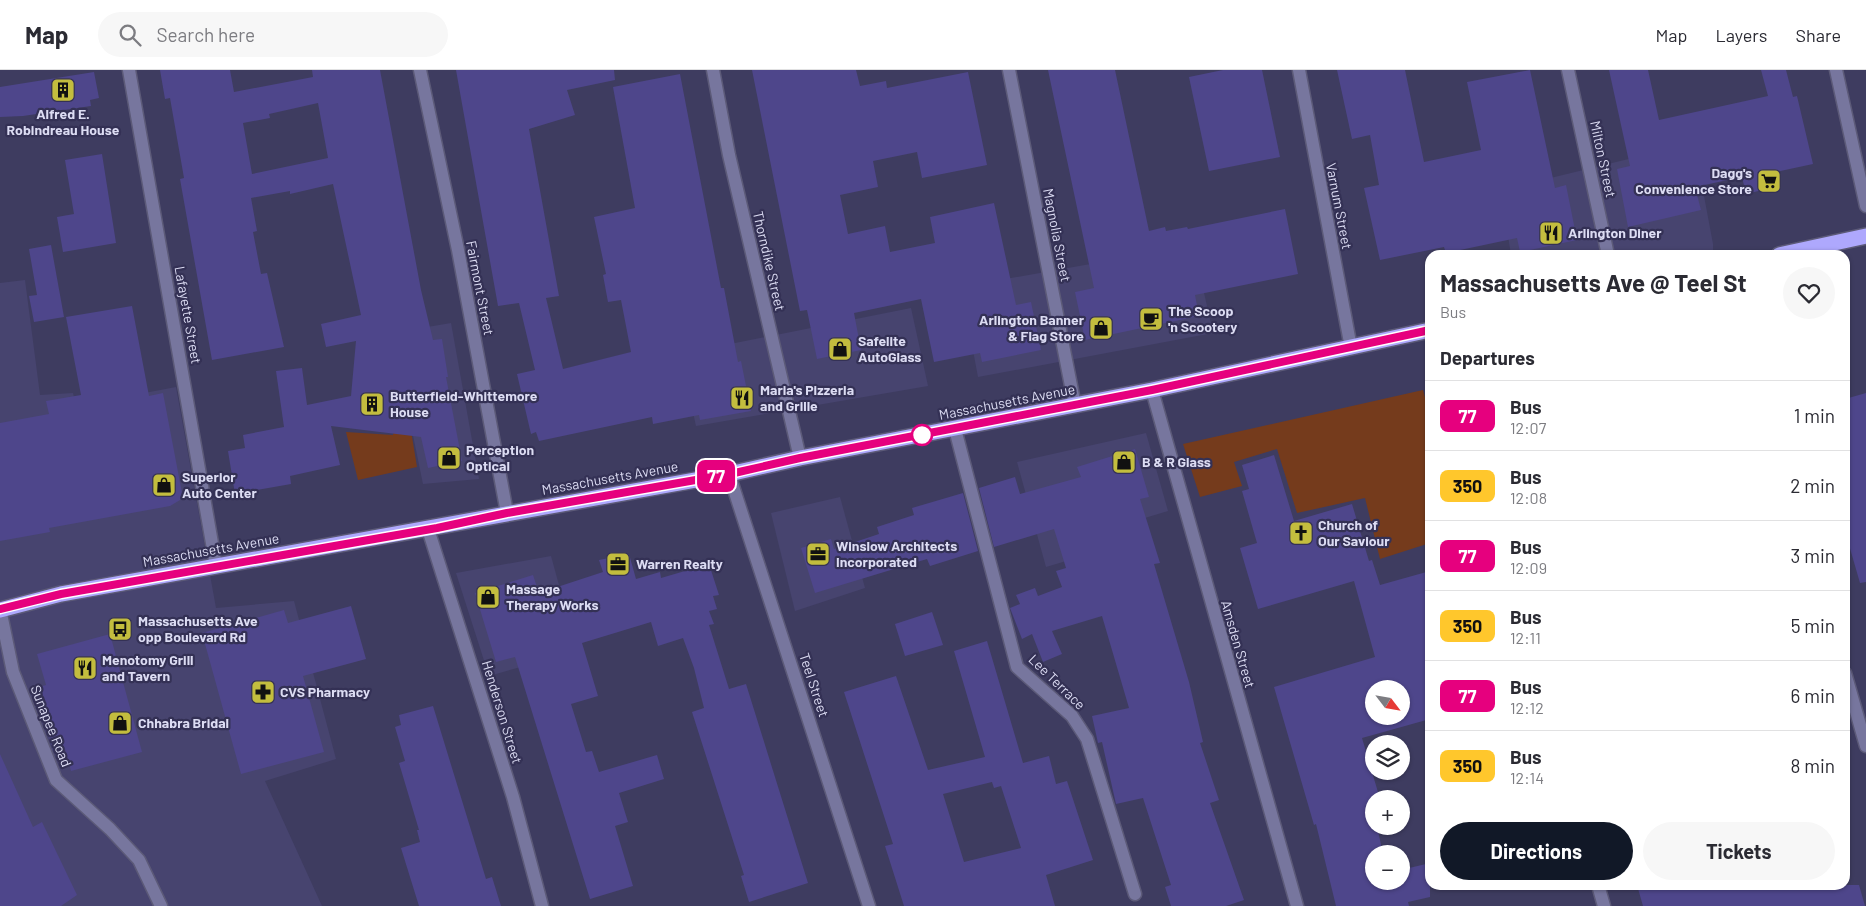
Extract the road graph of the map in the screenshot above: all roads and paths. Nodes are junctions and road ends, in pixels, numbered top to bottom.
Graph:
1 (129, 70) edge
2 (420, 70) edge
3 (714, 70) edge
4 (1008, 70) edge
5 (1299, 70) edge
6 (1568, 70) edge
7 (1836, 70) edge
8 (1866, 206) edge
9 (1866, 236) edge
10 (1607, 250) edge
11 (1802, 250) edge
12 (1425, 331) edge
13 (1351, 348) junction
14 (1152, 390) junction
15 (1076, 406) junction
16 (955, 429) junction
17 (800, 458) junction
18 (730, 474) junction
19 (507, 513) junction
20 (428, 529) junction
21 (216, 566) junction
22 (0, 609) edge
23 (1850, 690) edge
24 (1866, 746) edge
25 (1599, 890) edge
26 (1135, 894) dead end
27 (161, 906) edge
28 (542, 906) edge
29 (869, 906) edge
30 (1297, 906) edge
31 (1604, 906) edge

1 - 21 street, Lafayette Street
2 - 19 street, Fairmont Street
3 - 17 street, Thorndike Street
4 - 15 street, Magnolia Street
5 - 13 street, Varnum Street
6 - 10 street, Milton Street
7 - 8 street
9 - 11 highway
12 - 13 highway, Massachusetts Avenue
13 - 14 highway, Massachusetts Avenue
14 - 15 highway, Massachusetts Avenue
14 - 30 street, Amsden Street
15 - 16 highway, Massachusetts Avenue
16 - 17 highway, Massachusetts Avenue
16 - 26 street, Lee Terrace
17 - 18 highway, Massachusetts Avenue
18 - 19 highway, Massachusetts Avenue
18 - 29 street, Teel Street
19 - 20 highway, Massachusetts Avenue
20 - 21 highway, Massachusetts Avenue
20 - 28 street, Henderson Street
21 - 22 highway, Massachusetts Avenue
22 - 27 street, Sunapee Road
23 - 24 street
25 - 31 street

